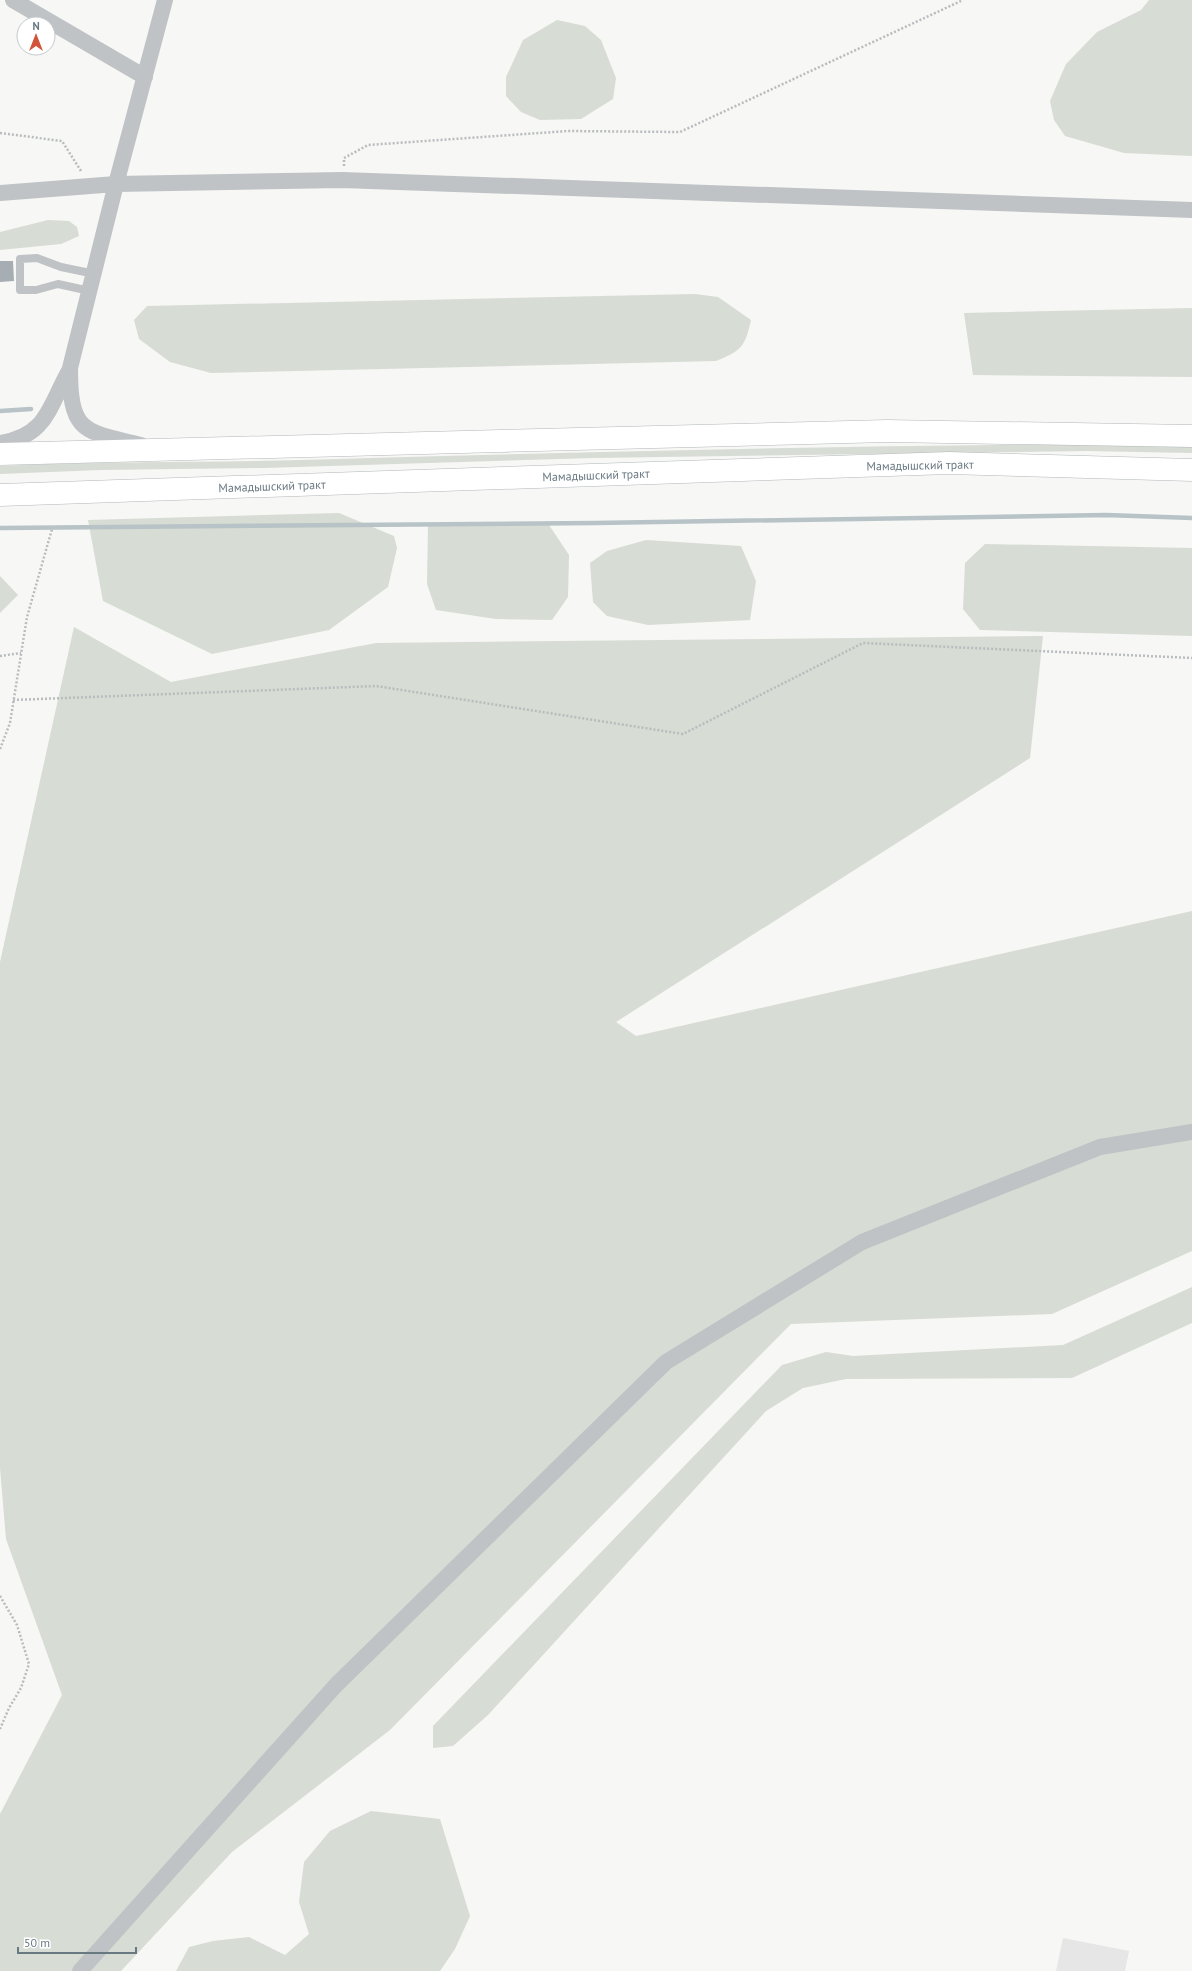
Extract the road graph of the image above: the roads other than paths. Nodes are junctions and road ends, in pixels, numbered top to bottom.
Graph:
1 (13, 0) edge
2 (165, 0) edge
3 (145, 77) junction
4 (116, 184) junction
5 (0, 193) edge
6 (1192, 210) edge
7 (95, 274) junction
8 (90, 291) junction
9 (70, 368) junction
10 (1192, 436) edge
11 (0, 443) edge
12 (161, 450) junction
13 (0, 454) edge
14 (1192, 470) edge
15 (0, 495) edge
16 (1192, 1132) edge
17 (80, 1971) edge

1 - 3 street
2 - 3 street
3 - 4 street
4 - 5 street
4 - 6 street
4 - 7 street
7 - 8 street
7 - 8 lane
8 - 9 street
9 - 11 street
9 - 12 street
10 - 12 main road
12 - 13 main road
14 - 15 main road, Мамадышский тракт
16 - 17 street

